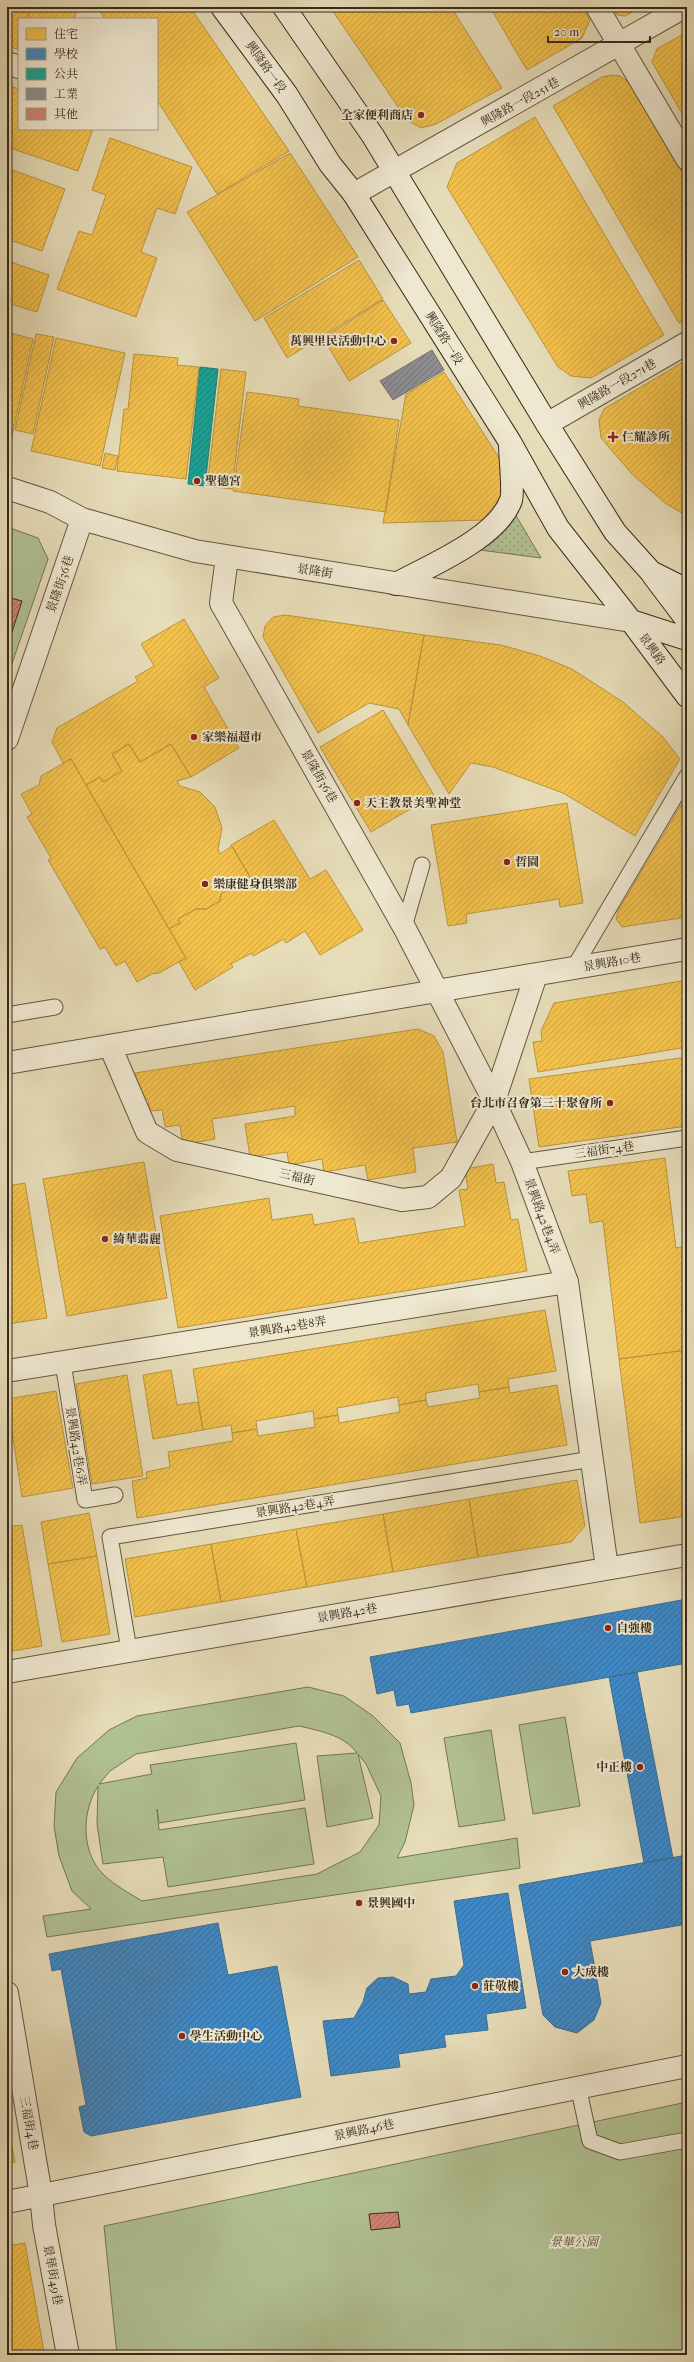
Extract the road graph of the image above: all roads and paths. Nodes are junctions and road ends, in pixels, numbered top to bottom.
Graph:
1 (222, 7) edge
2 (284, 7) edge
3 (597, 7) edge
4 (684, 7) edge
5 (619, 45) junction
6 (7, 63) edge
7 (18, 67) edge
8 (687, 160) edge
9 (394, 173) junction
10 (354, 194) junction
11 (687, 343) edge
12 (547, 424) junction
13 (510, 442) junction
14 (7, 488) edge
15 (82, 519) junction
16 (227, 557) junction
17 (651, 572) junction
18 (396, 584) junction
19 (687, 590) edge
20 (685, 615) edge
21 (631, 620) junction
22 (687, 639) edge
23 (687, 696) edge
24 (7, 739) edge
25 (687, 776) edge
26 (422, 865) dead end
27 (404, 927) junction
28 (687, 949) edge
29 (573, 969) junction
30 (536, 975) junction
31 (436, 992) junction
32 (55, 1007) dead end
33 (7, 1015) edge
34 (110, 1046) junction
35 (7, 1063) edge
36 (494, 1101) junction
37 (687, 1138) edge
38 (522, 1162) junction
39 (567, 1282) junction
40 (63, 1362) junction
41 (7, 1371) edge
42 (592, 1459) junction
43 (115, 1495) dead end
44 (687, 1555) edge
45 (607, 1568) junction
46 (129, 1650) junction
47 (7, 1672) edge
48 (7, 1995) edge
49 (687, 2066) edge
50 (578, 2086) junction
51 (687, 2140) edge
52 (41, 2195) junction
53 (7, 2202) edge
54 (68, 2355) edge

1 - 10 street, 興隆路一段
2 - 9 street
3 - 5 street
4 - 5 street, 興隆路一段251巷
5 - 8 street
5 - 9 street, 興隆路一段251巷
6 - 7 street
9 - 10 street, 興隆路一段251巷
9 - 12 street
10 - 13 street, 興隆路一段
11 - 12 street, 興隆路一段271巷
12 - 17 street
13 - 18 street
13 - 21 street, 興隆路一段
14 - 15 street, 景隆街
15 - 16 street, 景隆街
15 - 24 street, 景隆街36巷
16 - 18 street, 景隆街
16 - 27 street, 景隆街36巷
17 - 19 street
17 - 20 street
18 - 21 street, 景隆街
20 - 21 street
21 - 22 street
21 - 23 street, 景興路
25 - 29 lane
26 - 27 lane
27 - 31 street, 景隆街36巷
28 - 29 street, 景興路10巷
29 - 30 street, 景興路10巷
30 - 31 street, 景興路10巷
30 - 36 street
31 - 34 street
31 - 36 street, 景興路42巷4弄
32 - 33 lane
34 - 35 street
34 - 36 street, 三福街
36 - 38 street, 景興路42巷4弄
37 - 38 lane, 三福街74巷
38 - 39 street, 景興路42巷4弄
39 - 40 street, 景興路42巷8弄
39 - 42 street, 景興路42巷4弄
40 - 41 street, 景興路42巷8弄
40 - 43 lane, 景興路42巷6弄
42 - 45 street, 景興路42巷4弄
42 - 46 lane, 景興路42巷4弄
44 - 45 street, 景興路42巷
45 - 46 street, 景興路42巷
46 - 47 street, 景興路42巷
48 - 52 street, 三福街4巷
49 - 50 street, 景興路46巷
50 - 51 lane
50 - 52 street, 景興路46巷
52 - 53 street
52 - 54 street, 景華街49巷

